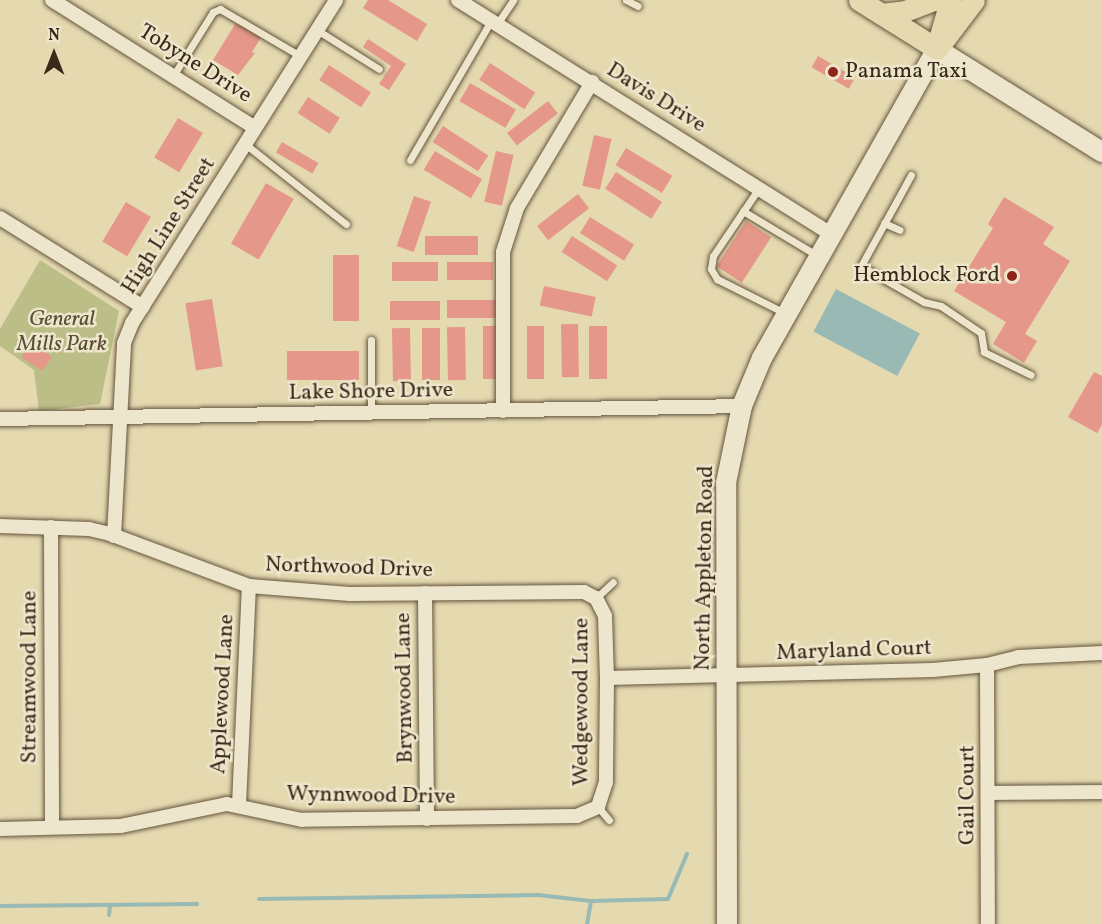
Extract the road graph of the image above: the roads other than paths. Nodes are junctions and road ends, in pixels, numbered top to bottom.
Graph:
1 (52, 0) edge
2 (336, 0) edge
3 (458, 0) edge
4 (513, 0) edge
5 (626, 0) edge
6 (859, 0) edge
7 (933, 0) edge
8 (950, 0) edge
9 (974, 0) edge
10 (638, 6) dead end
11 (881, 14) junction
12 (494, 22) junction
13 (316, 30) junction
14 (937, 48) junction
15 (300, 56) junction
16 (380, 69) dead end
17 (173, 76) junction
18 (592, 82) junction
19 (255, 127) junction
20 (244, 144) junction
21 (1102, 152) edge
22 (410, 160) dead end
23 (911, 175) dead end
24 (759, 188) junction
25 (744, 211) junction
26 (0, 218) edge
27 (884, 223) junction
28 (346, 224) dead end
29 (900, 230) dead end
30 (830, 233) junction
31 (818, 256) junction
32 (143, 307) junction
33 (786, 313) junction
34 (371, 340) dead end
35 (1031, 375) dead end
36 (742, 406) junction
37 (503, 411) junction
38 (371, 412) junction
39 (123, 416) junction
40 (0, 419) edge
41 (0, 526) edge
42 (51, 527) junction
43 (114, 536) junction
44 (613, 582) dead end
45 (249, 585) junction
46 (425, 593) junction
47 (596, 598) junction
48 (1102, 653) edge
49 (987, 665) junction
50 (726, 675) junction
51 (607, 678) junction
52 (1102, 792) edge
53 (991, 793) junction
54 (239, 805) junction
55 (598, 807) junction
56 (427, 819) junction
57 (609, 820) dead end
58 (52, 827) junction
59 (0, 829) edge
60 (727, 924) edge
61 (988, 924) edge

1 - 17 street, Tobyne Drive
2 - 13 street, High Line Street
3 - 12 street, Davis Drive
4 - 12 lane
5 - 10 lane
6 - 11 main road
7 - 11 main road
8 - 14 main road
9 - 14 main road
11 - 14 main road
12 - 18 street, Davis Drive
12 - 22 lane
13 - 15 street, High Line Street
13 - 16 lane
14 - 21 main road
14 - 30 main road, North Appleton Road
15 - 17 lane
15 - 19 street, High Line Street
17 - 19 street, Tobyne Drive
18 - 24 street, Davis Drive
18 - 37 street
19 - 20 street, High Line Street
20 - 28 lane
20 - 32 street, High Line Street
23 - 27 lane
24 - 25 lane
24 - 30 street, Davis Drive
25 - 31 lane
25 - 33 lane
26 - 32 street
27 - 29 lane
27 - 35 lane
30 - 31 main road, North Appleton Road
31 - 33 main road, North Appleton Road
32 - 39 street, High Line Street
33 - 36 main road, North Appleton Road
34 - 38 lane
36 - 37 street, Lake Shore Drive
36 - 50 main road, North Appleton Road
37 - 38 street, Lake Shore Drive
38 - 39 street, Lake Shore Drive
39 - 40 street, Lake Shore Drive
39 - 43 street, High Line Street
41 - 42 street, Northwood Drive
42 - 43 street, Northwood Drive
42 - 58 street, Streamwood Lane
43 - 45 street, Northwood Drive
44 - 47 lane
45 - 46 street, Northwood Drive
45 - 54 street, Applewood Lane
46 - 47 street, Northwood Drive
46 - 56 street, Brynwood Lane
47 - 51 street, Wedgewood Lane
48 - 49 street, Maryland Court
49 - 50 street, Maryland Court
49 - 53 street, Gail Court
50 - 51 street, Maryland Court
50 - 60 main road, North Appleton Road
51 - 55 street, Wedgewood Lane
52 - 53 street
53 - 61 street, Gail Court
54 - 56 street, Wynnwood Drive
54 - 58 street, Wynnwood Drive
55 - 56 street, Wynnwood Drive
55 - 57 lane
58 - 59 street, Wynnwood Drive

